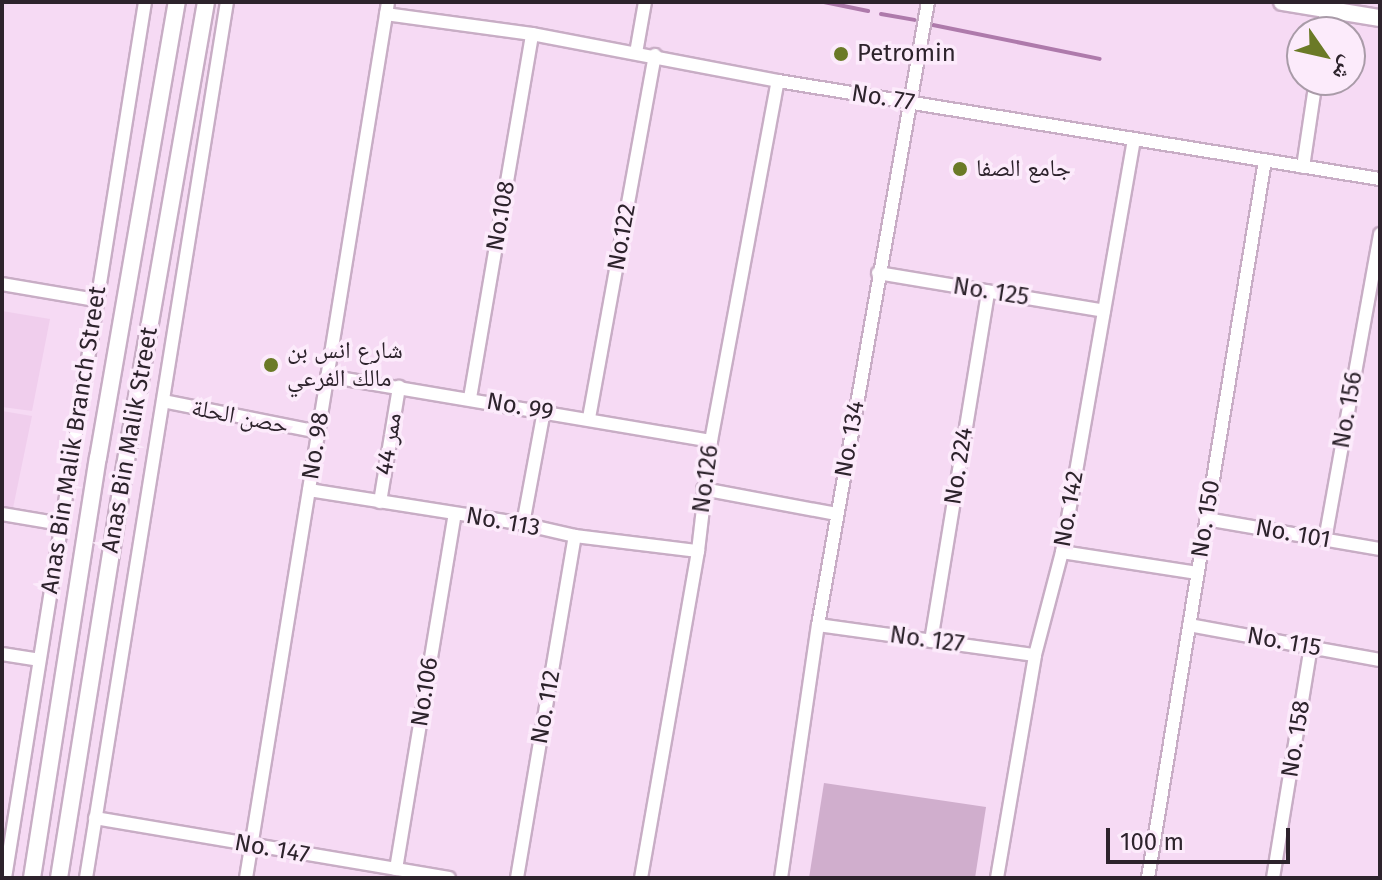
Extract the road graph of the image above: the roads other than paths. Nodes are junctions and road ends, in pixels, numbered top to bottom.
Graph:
1 (145, 2) edge
2 (177, 2) edge
3 (206, 2) edge
4 (227, 2) edge
5 (645, 2) edge
6 (928, 2) edge
7 (1282, 2) edge
8 (387, 8) edge
9 (1326, 10) junction
10 (1325, 16) edge
11 (1380, 18) edge
12 (532, 34) junction
13 (636, 53) junction
14 (655, 55) junction
15 (778, 81) junction
16 (1314, 96) edge
17 (908, 102) junction
18 (1134, 139) junction
19 (1265, 160) junction
20 (1303, 167) junction
21 (1380, 179) edge
22 (1380, 234) edge
23 (878, 273) junction
24 (2, 284) edge
25 (988, 292) junction
26 (96, 300) junction
27 (1104, 311) junction
28 (327, 376) junction
29 (399, 387) junction
30 (470, 398) junction
31 (163, 401) junction
32 (544, 411) junction
33 (589, 418) junction
34 (318, 432) junction
35 (711, 441) junction
36 (703, 489) junction
37 (309, 490) junction
38 (380, 502) junction
39 (2, 514) edge
40 (455, 514) junction
41 (837, 514) junction
42 (1206, 519) junction
43 (61, 524) junction
44 (523, 524) junction
45 (575, 536) junction
46 (1325, 540) junction
47 (1380, 549) edge
48 (698, 551) junction
49 (1062, 552) junction
50 (1197, 573) junction
51 (818, 625) junction
52 (1189, 625) junction
53 (931, 641) junction
54 (1311, 647) junction
55 (2, 654) edge
56 (1035, 655) junction
57 (39, 660) junction
58 (1380, 660) edge
59 (74, 788) junction
60 (45, 801) junction
61 (95, 818) junction
62 (251, 845) junction
63 (396, 869) junction
64 (5, 878) edge
65 (25, 878) edge
66 (32, 878) edge
67 (59, 878) edge
68 (66, 878) edge
69 (86, 878) edge
70 (246, 878) edge
71 (449, 878) edge
72 (517, 878) edge
73 (641, 878) edge
74 (781, 878) edge
75 (997, 878) edge
76 (1148, 878) edge
77 (1273, 878) edge

1 - 26 street, Anas Bin Malik Branch Street
2 - 60 main road, Anas Bin Malik Street
3 - 59 main road, Anas Bin Malik Street
4 - 31 street
5 - 13 street
6 - 17 street, No. 134
7 - 9 main road
8 - 12 street, No. 77
8 - 28 street, No. 98
9 - 10 street
9 - 11 main road
12 - 13 street, No. 77
12 - 30 street, No.108
13 - 14 street, No. 77
14 - 15 street, No. 77
14 - 33 street, No.122
15 - 17 street, No. 77
15 - 35 street, No.126
16 - 20 street
17 - 18 street, No. 77
17 - 23 street, No. 134
18 - 19 street, No. 77
18 - 27 street, No. 142
19 - 20 street, No. 77
19 - 42 street, No. 150
20 - 21 street, No. 77
22 - 46 street, No. 156
23 - 25 street, No. 125
23 - 41 street, No. 134
24 - 26 street
25 - 27 street, No. 125
25 - 53 street, No. 224
26 - 43 street, Anas Bin Malik Branch Street
27 - 49 street, No. 142
28 - 29 street, No. 99
28 - 34 street, No. 98
29 - 30 street, No. 99
29 - 38 street, ممر 44
30 - 32 street, No. 99
31 - 34 street, حصن الحلة
31 - 61 street
32 - 33 street, No. 99
32 - 44 street
33 - 35 street, No. 99
34 - 37 street, No. 98
35 - 36 street, No.126
36 - 41 street
36 - 48 street, No.126
37 - 38 street, No. 113
37 - 62 street, No. 98
38 - 40 street, No. 113
39 - 43 street
40 - 44 street, No. 113
40 - 63 street, No.106
41 - 51 street, No. 134
42 - 46 street, No. 101
42 - 50 street, No. 150
43 - 57 street, Anas Bin Malik Branch Street
44 - 45 street, No. 113
45 - 48 street, No. 113
45 - 72 street, No. 112
46 - 47 street, No. 101
48 - 73 street, No.126
49 - 50 street
49 - 56 street, No. 142
50 - 52 street, No. 150
51 - 53 street, No. 127
51 - 74 street, No. 134
52 - 54 street, No. 115
52 - 76 street, No. 150
53 - 56 street, No. 127
54 - 58 street, No. 115
54 - 77 street, No. 158
55 - 57 street
56 - 75 street, No. 142
57 - 64 street, Anas Bin Malik Branch Street
59 - 67 main road, Anas Bin Malik Street
59 - 68 street
60 - 65 street
60 - 66 main road, Anas Bin Malik Street
61 - 62 street, No. 147
61 - 69 street
62 - 63 street, No. 147
62 - 70 street, No. 98
63 - 71 street, No. 147

